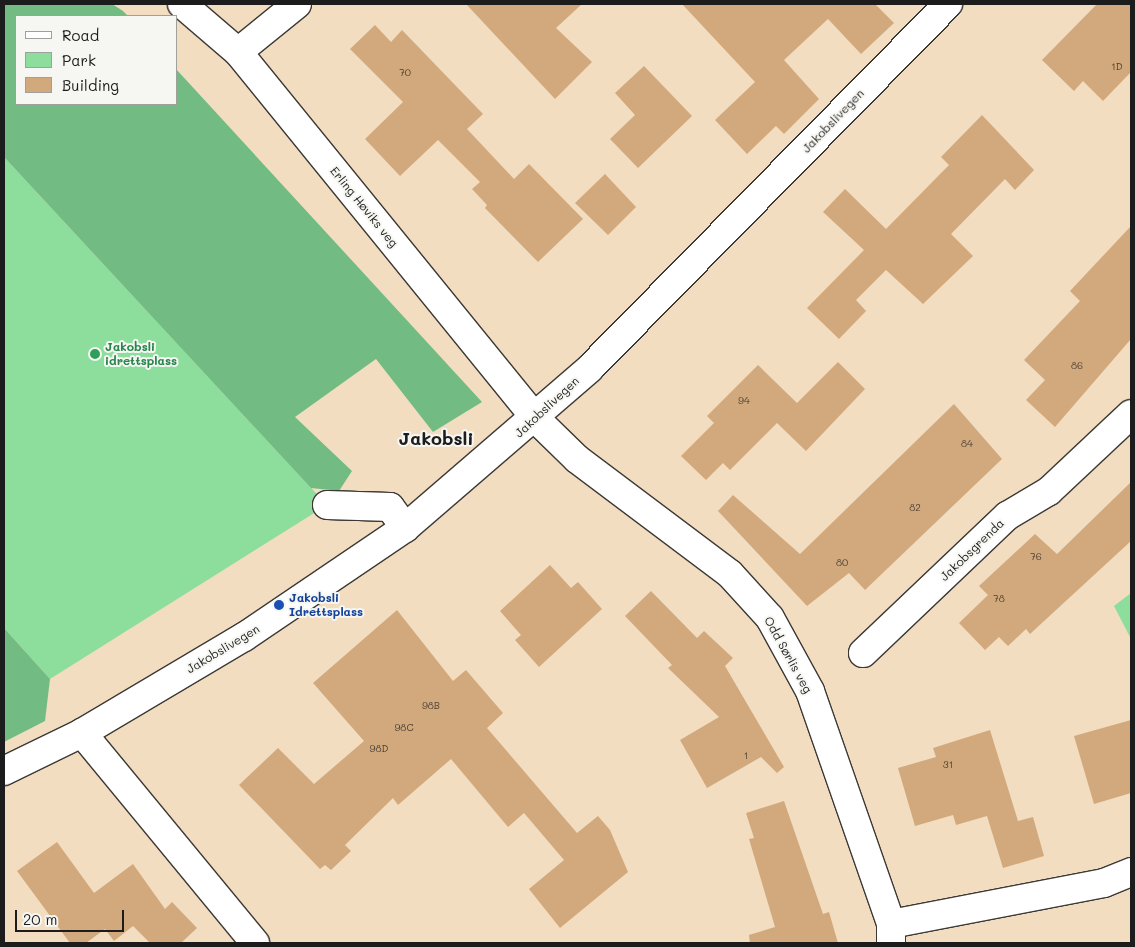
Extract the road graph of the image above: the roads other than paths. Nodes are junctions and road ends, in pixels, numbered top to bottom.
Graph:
1 (182, 4) edge
2 (297, 4) edge
3 (948, 4) edge
4 (238, 52) junction
5 (1131, 414) edge
6 (536, 419) junction
7 (328, 505) dead end
8 (405, 528) junction
9 (863, 653) dead end
10 (82, 732) junction
11 (4, 771) edge
12 (1131, 872) edge
13 (891, 934) edge
14 (255, 943) edge

1 - 4 street, Erling Høviks veg
2 - 4 street
3 - 6 street, Jakobslivegen
4 - 6 street, Erling Høviks veg
5 - 9 street, Jakobsgrenda
6 - 8 street, Jakobslivegen
6 - 13 street, Odd Sørlis veg
7 - 8 street
8 - 10 street, Jakobslivegen
10 - 11 street, Jakobslivegen
10 - 14 street
12 - 13 street, Odd Sørlis veg

